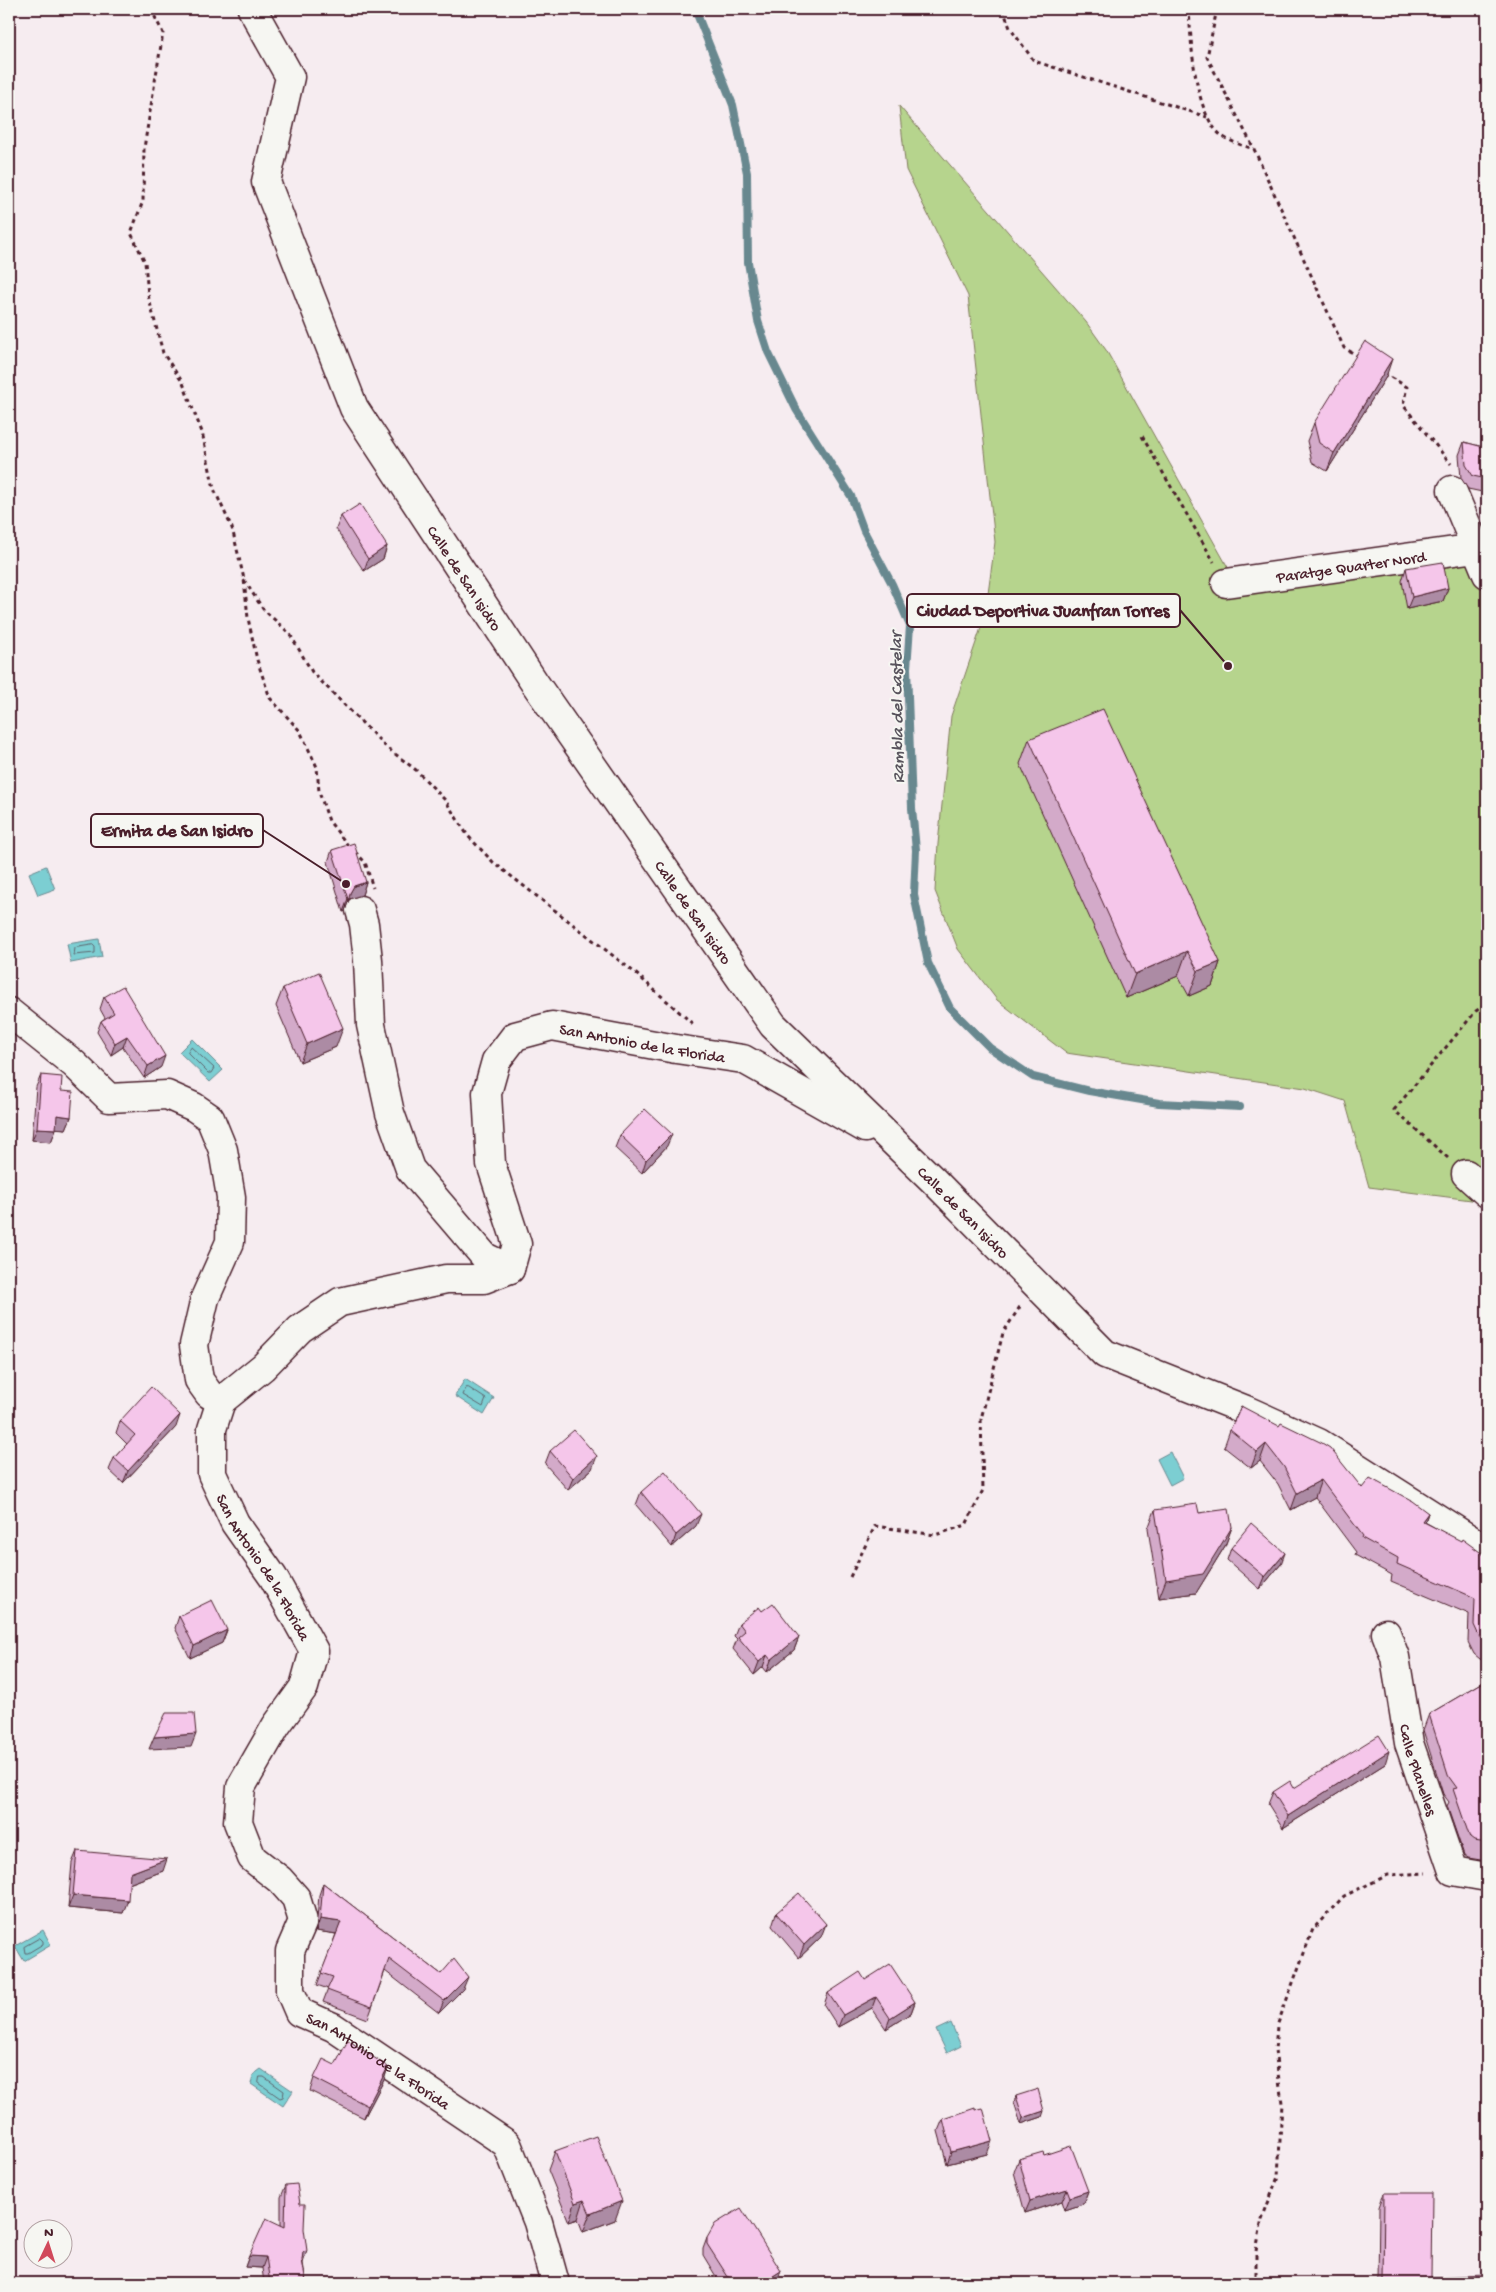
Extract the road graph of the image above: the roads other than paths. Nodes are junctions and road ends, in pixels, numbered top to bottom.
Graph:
1 (252, 9) edge
2 (1452, 490) road end
3 (1476, 548) junction
4 (1487, 574) edge
5 (1226, 583) road end
6 (360, 910) road end
7 (9, 1012) edge
8 (901, 1149) junction
9 (1466, 1174) road end
10 (1487, 1193) edge
11 (510, 1269) junction
12 (221, 1401) junction
13 (1487, 1550) edge
14 (1386, 1634) dead end
15 (1487, 1877) edge
16 (555, 2283) edge

1 - 8 street, Calle de San Isidro
2 - 3 street
3 - 4 street
3 - 5 street, Paratge Quarter Nord
6 - 11 street
7 - 12 street
8 - 11 street, San Antonio de la Florida
8 - 13 street, Calle de San Isidro
9 - 10 street
11 - 12 street
12 - 16 street, San Antonio de la Florida
14 - 15 street, Calle Planelles

